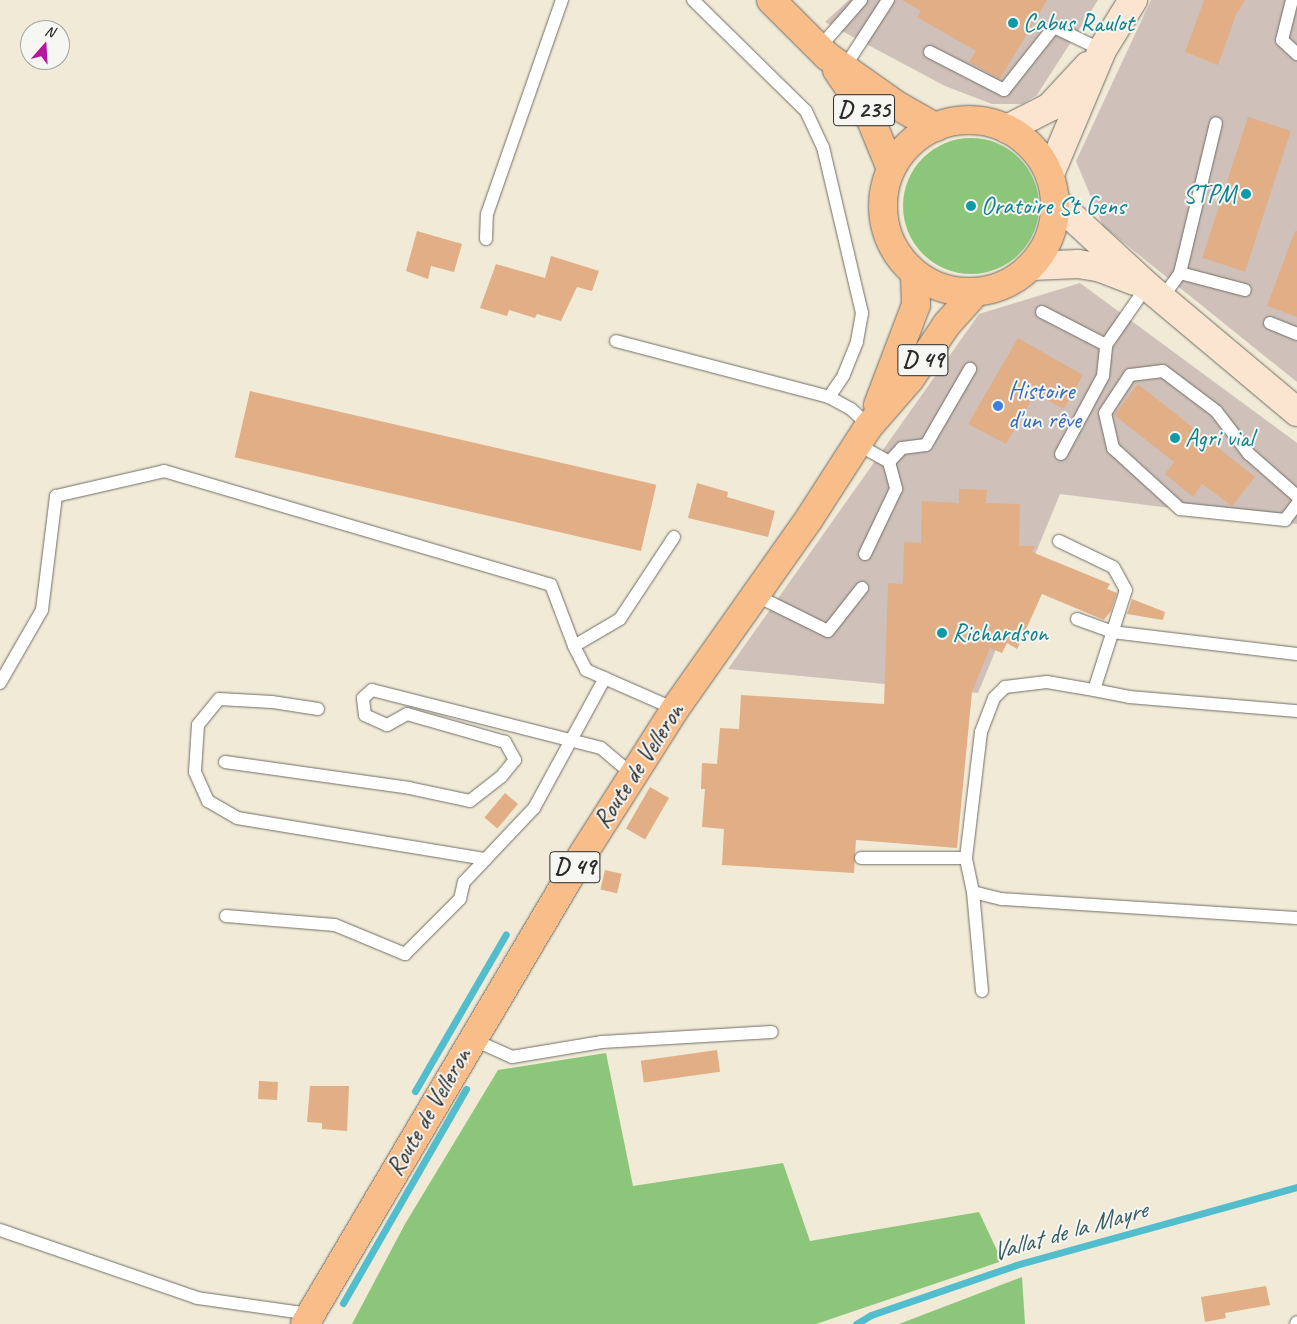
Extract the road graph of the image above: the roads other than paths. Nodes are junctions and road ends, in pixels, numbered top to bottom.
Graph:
1 (562, 0) edge
2 (693, 0) edge
3 (771, 0) edge
4 (861, 0) edge
5 (888, 0) edge
6 (1133, 0) edge
7 (1292, 0) edge
8 (1102, 50) junction
9 (930, 52) dead end
10 (1297, 54) edge
11 (830, 57) junction
12 (1216, 123) dead end
13 (935, 127) junction
14 (1008, 129) junction
15 (891, 169) junction
16 (1050, 174) junction
17 (1056, 202) junction
18 (486, 239) dead end
19 (1032, 266) junction
20 (1180, 273) junction
21 (915, 274) junction
22 (1246, 290) dead end
23 (1154, 292) junction
24 (976, 293) junction
25 (1042, 312) dead end
26 (1270, 323) dead end
27 (1297, 334) edge
28 (616, 341) dead end
29 (1106, 345) junction
30 (970, 369) dead end
31 (829, 397) junction
32 (1297, 412) edge
33 (863, 435) junction
34 (1061, 454) dead end
35 (888, 462) junction
36 (1297, 496) edge
37 (1297, 504) edge
38 (674, 538) dead end
39 (1060, 541) dead end
40 (865, 554) dead end
41 (862, 588) dead end
42 (755, 595) junction
43 (1077, 619) dead end
44 (1112, 632) junction
45 (574, 646) junction
46 (1297, 654) edge
47 (605, 678) junction
48 (0, 683) edge
49 (1094, 690) junction
50 (318, 709) dead end
51 (675, 709) junction
52 (1297, 711) edge
53 (570, 741) junction
54 (225, 762) dead end
55 (633, 775) junction
56 (861, 858) dead end
57 (966, 858) junction
58 (486, 859) junction
59 (973, 892) junction
60 (226, 916) dead end
61 (1297, 918) edge
62 (982, 991) dead end
63 (772, 1032) dead end
64 (472, 1039) junction
65 (0, 1230) edge
66 (307, 1319) edge

1 - 18 lane
2 - 31 lane
3 - 11 main road, D 235
4 - 11 lane
5 - 11 lane
6 - 8 main road
7 - 10 lane
8 - 9 lane
8 - 14 main road
8 - 16 main road
11 - 13 main road, D 235
11 - 15 main road, D 235
12 - 20 lane
13 - 14 main road
13 - 15 main road
14 - 16 main road
15 - 21 main road
16 - 17 main road
17 - 19 main road
17 - 23 main road
19 - 23 main road
19 - 24 main road
20 - 22 lane
20 - 23 lane
21 - 24 main road
21 - 33 main road, Route de Velleron / D 49
23 - 29 lane
23 - 32 main road
24 - 33 main road, Route de Velleron / D 49
25 - 29 lane
26 - 27 lane
28 - 31 lane
29 - 34 lane
30 - 35 lane
31 - 33 lane
33 - 35 lane
33 - 42 main road, Route de Velleron / D 49
35 - 40 lane
36 - 37 lane
38 - 45 lane
39 - 44 lane
41 - 42 lane
42 - 51 main road, Route de Velleron / D 49
43 - 44 lane
44 - 46 lane
44 - 49 lane
45 - 47 lane
45 - 48 lane
47 - 51 lane
47 - 53 lane
49 - 52 lane
49 - 57 lane
50 - 58 lane
51 - 55 main road, Route de Velleron / D 49
53 - 54 lane
53 - 55 lane
53 - 58 lane
55 - 64 main road, Route de Velleron / D 49
56 - 57 lane
57 - 59 lane
58 - 60 lane
59 - 61 lane
59 - 62 lane
63 - 64 lane
64 - 66 main road, Route de Velleron / D 49
65 - 66 lane

